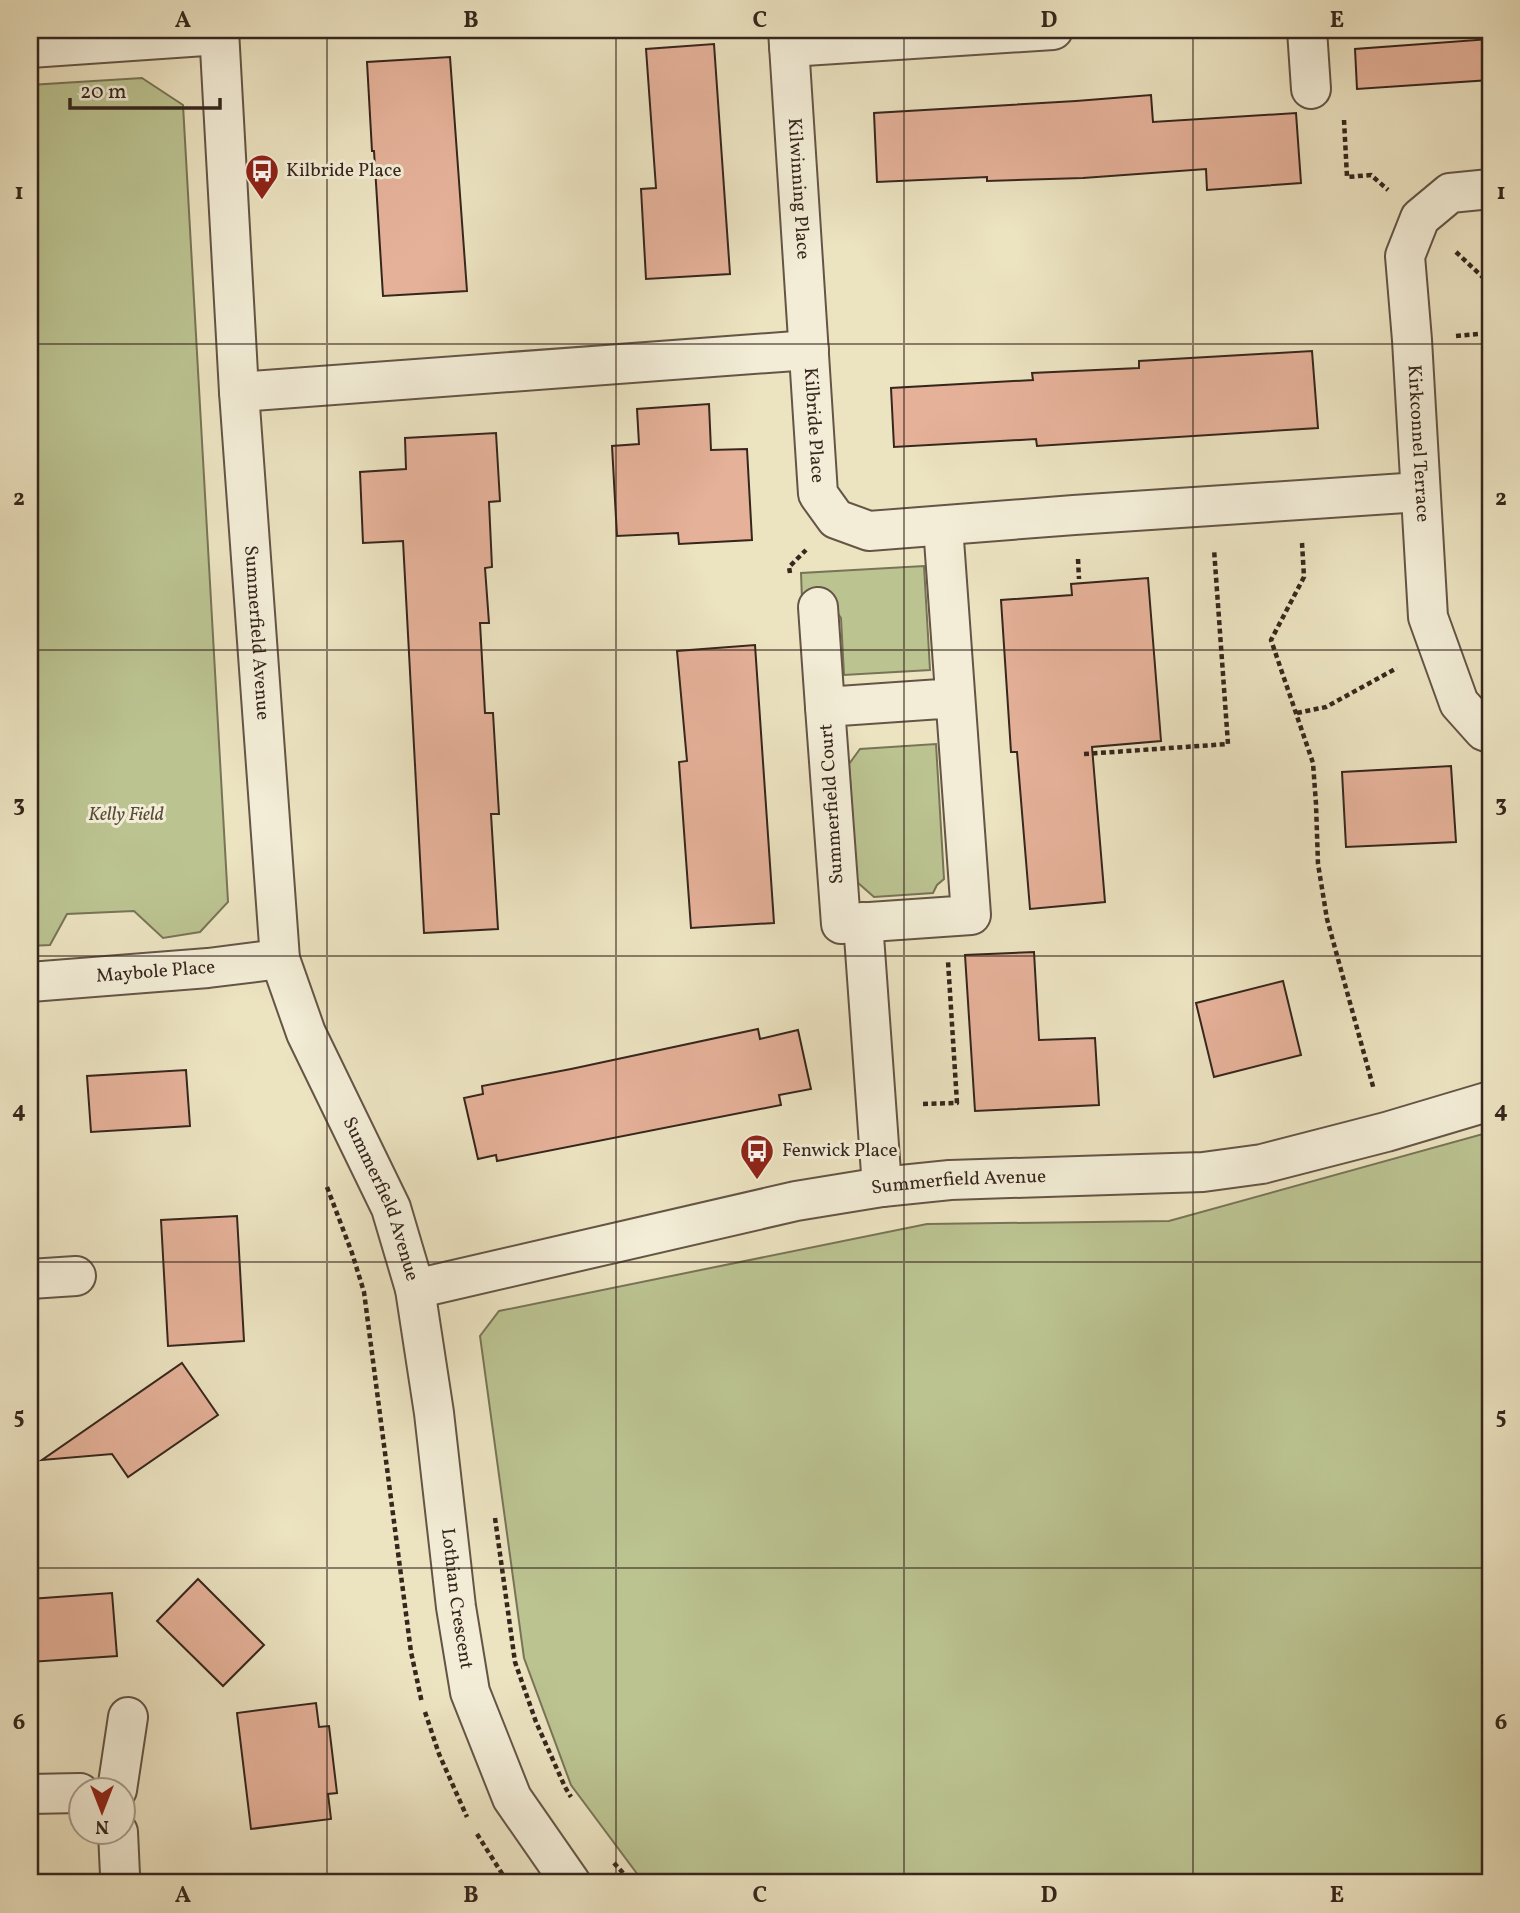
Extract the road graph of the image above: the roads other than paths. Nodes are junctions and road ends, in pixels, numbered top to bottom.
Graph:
1 (1053, 30) edge
2 (1307, 30) edge
3 (219, 32) edge
4 (789, 38) edge
5 (30, 48) edge
6 (1311, 89) dead end
7 (1490, 189) edge
8 (809, 350) junction
9 (239, 393) junction
10 (1420, 492) junction
11 (943, 526) junction
12 (818, 607) dead end
13 (956, 698) junction
14 (825, 707) junction
15 (1490, 733) edge
16 (863, 922) junction
17 (280, 959) junction
18 (30, 982) edge
19 (1490, 1101) edge
20 (882, 1187) junction
21 (76, 1276) dead end
22 (30, 1279) edge
23 (415, 1289) junction
24 (128, 1717) dead end
25 (119, 1776) edge
26 (66, 1793) edge
27 (30, 1794) edge
28 (119, 1846) edge
29 (120, 1875) dead end
30 (571, 1883) edge

1 - 4 street
2 - 6 street
3 - 5 street
3 - 9 street, Summerfield Avenue
4 - 8 street, Kilwinning Place
7 - 10 street, Kirkconnel Terrace
8 - 9 street, Kilbride Place
8 - 11 street, Kilbride Place
9 - 17 street, Summerfield Avenue
10 - 11 street, Kilbride Place
10 - 15 street, Kirkconnel Terrace
11 - 13 street, Summerfield Court
12 - 14 street
13 - 14 street, Summerfield Court
13 - 16 street, Summerfield Court
14 - 16 street, Summerfield Court
16 - 20 street
17 - 18 street, Maybole Place
17 - 23 street, Summerfield Avenue
19 - 20 street, Summerfield Avenue
20 - 23 street, Summerfield Avenue
21 - 22 street
23 - 30 street, Lothian Crescent
24 - 25 street
26 - 27 street
28 - 29 street

